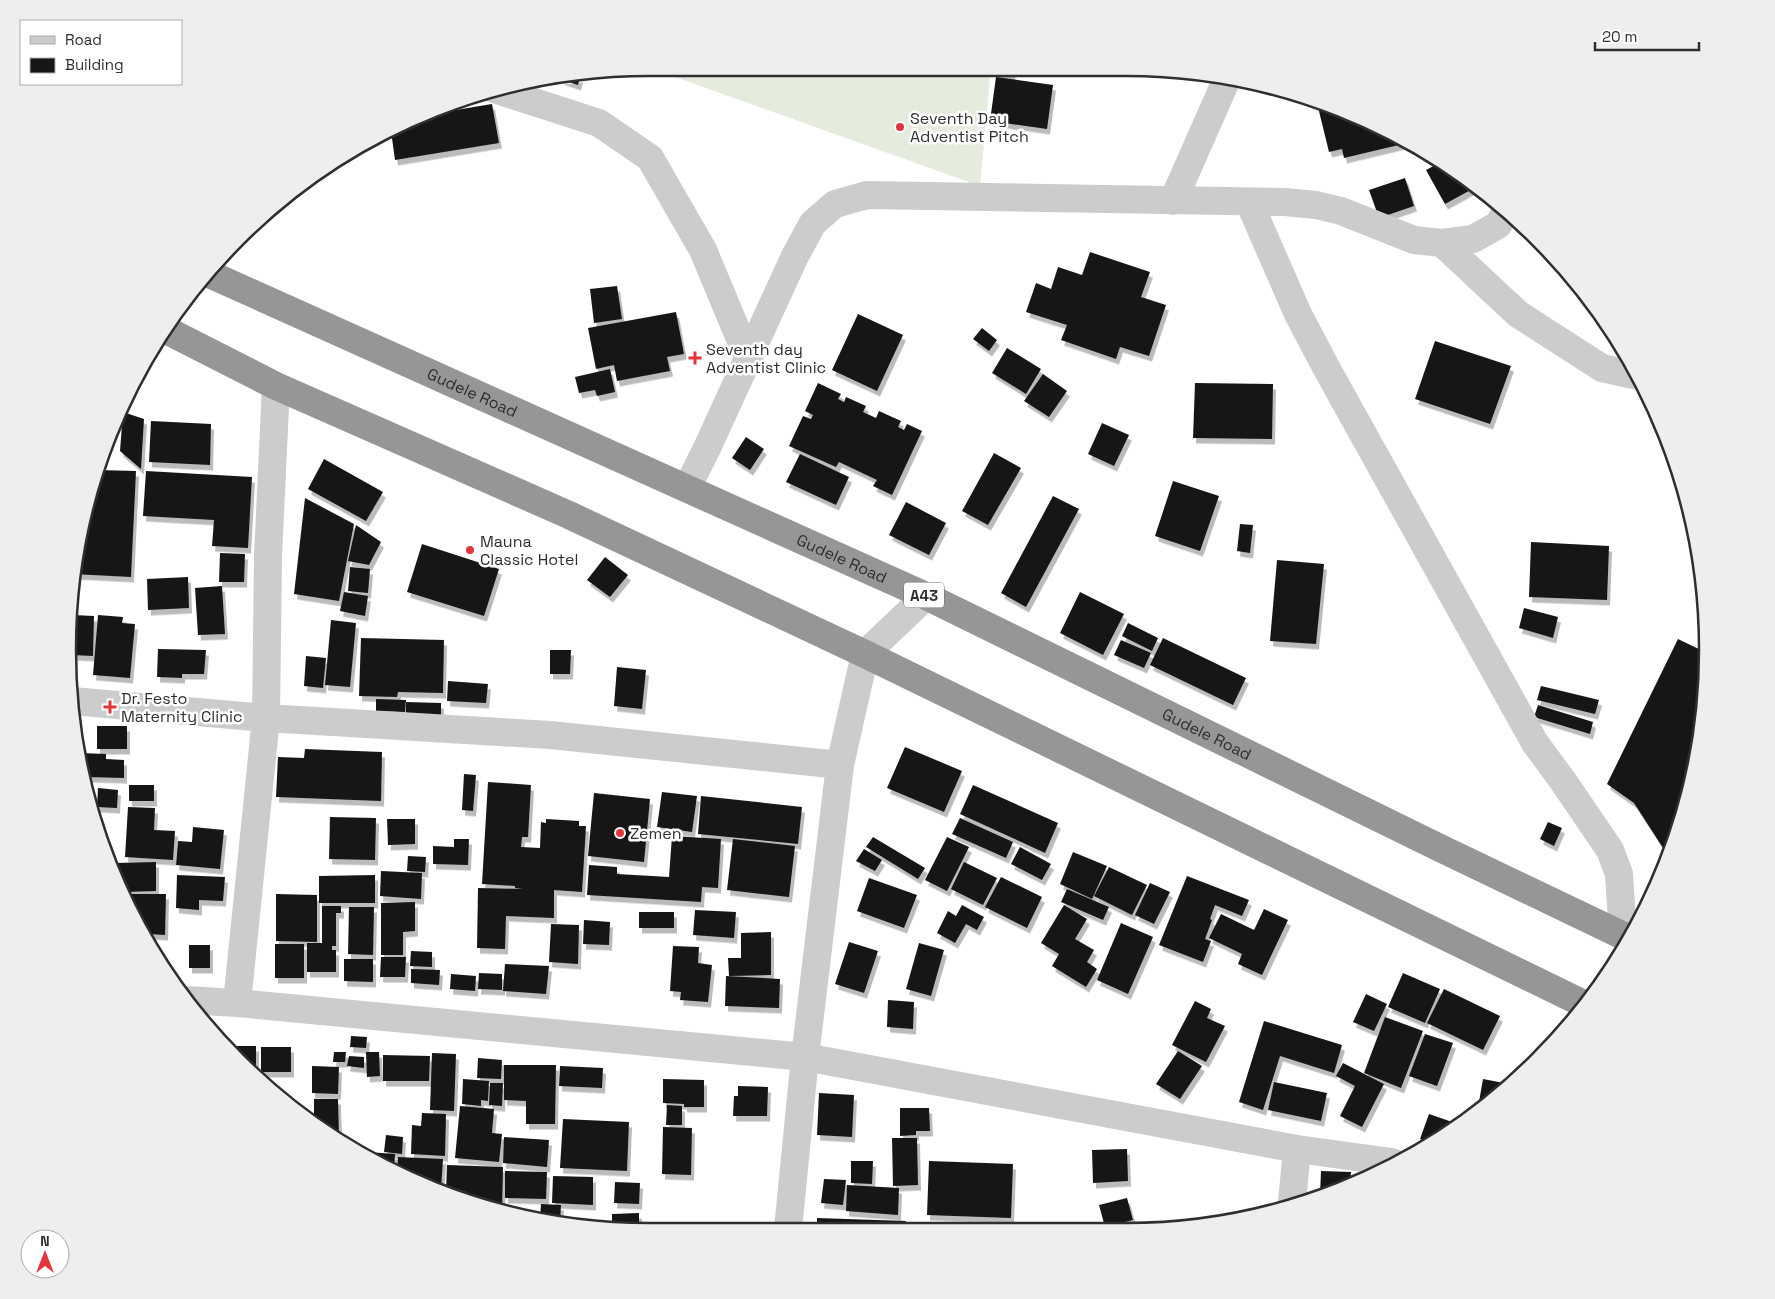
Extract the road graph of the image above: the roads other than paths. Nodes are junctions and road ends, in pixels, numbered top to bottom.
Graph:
1 (1224, 85) edge
2 (509, 94) edge
3 (1173, 201) junction
4 (1249, 202) junction
5 (1502, 218) edge
6 (1442, 243) junction
7 (215, 277) edge
8 (172, 333) edge
9 (748, 358) junction
10 (1628, 374) edge
11 (276, 386) junction
12 (686, 488) junction
13 (926, 596) junction
14 (865, 654) junction
15 (79, 702) edge
16 (266, 718) junction
17 (840, 765) junction
18 (1626, 929) edge
19 (1623, 935) edge
20 (197, 1001) edge
21 (1578, 1001) edge
22 (237, 1003) junction
23 (805, 1057) junction
24 (1297, 1149) junction
25 (1385, 1161) edge
26 (1292, 1197) edge
27 (789, 1223) edge

1 - 3 street
2 - 9 street
3 - 4 street
3 - 9 street
4 - 6 street
4 - 18 street
5 - 6 street
6 - 10 street
7 - 12 highway, Gudele Road / A43
8 - 11 highway
9 - 12 street
11 - 14 highway
11 - 16 street
12 - 13 highway, Gudele Road / A43
13 - 14 street, A43
13 - 19 highway, Gudele Road / A43
14 - 17 street
14 - 21 highway
15 - 16 street
16 - 17 street
16 - 22 street
17 - 23 street
20 - 22 street
22 - 23 street
23 - 24 street
23 - 27 street
24 - 25 street
24 - 26 street

